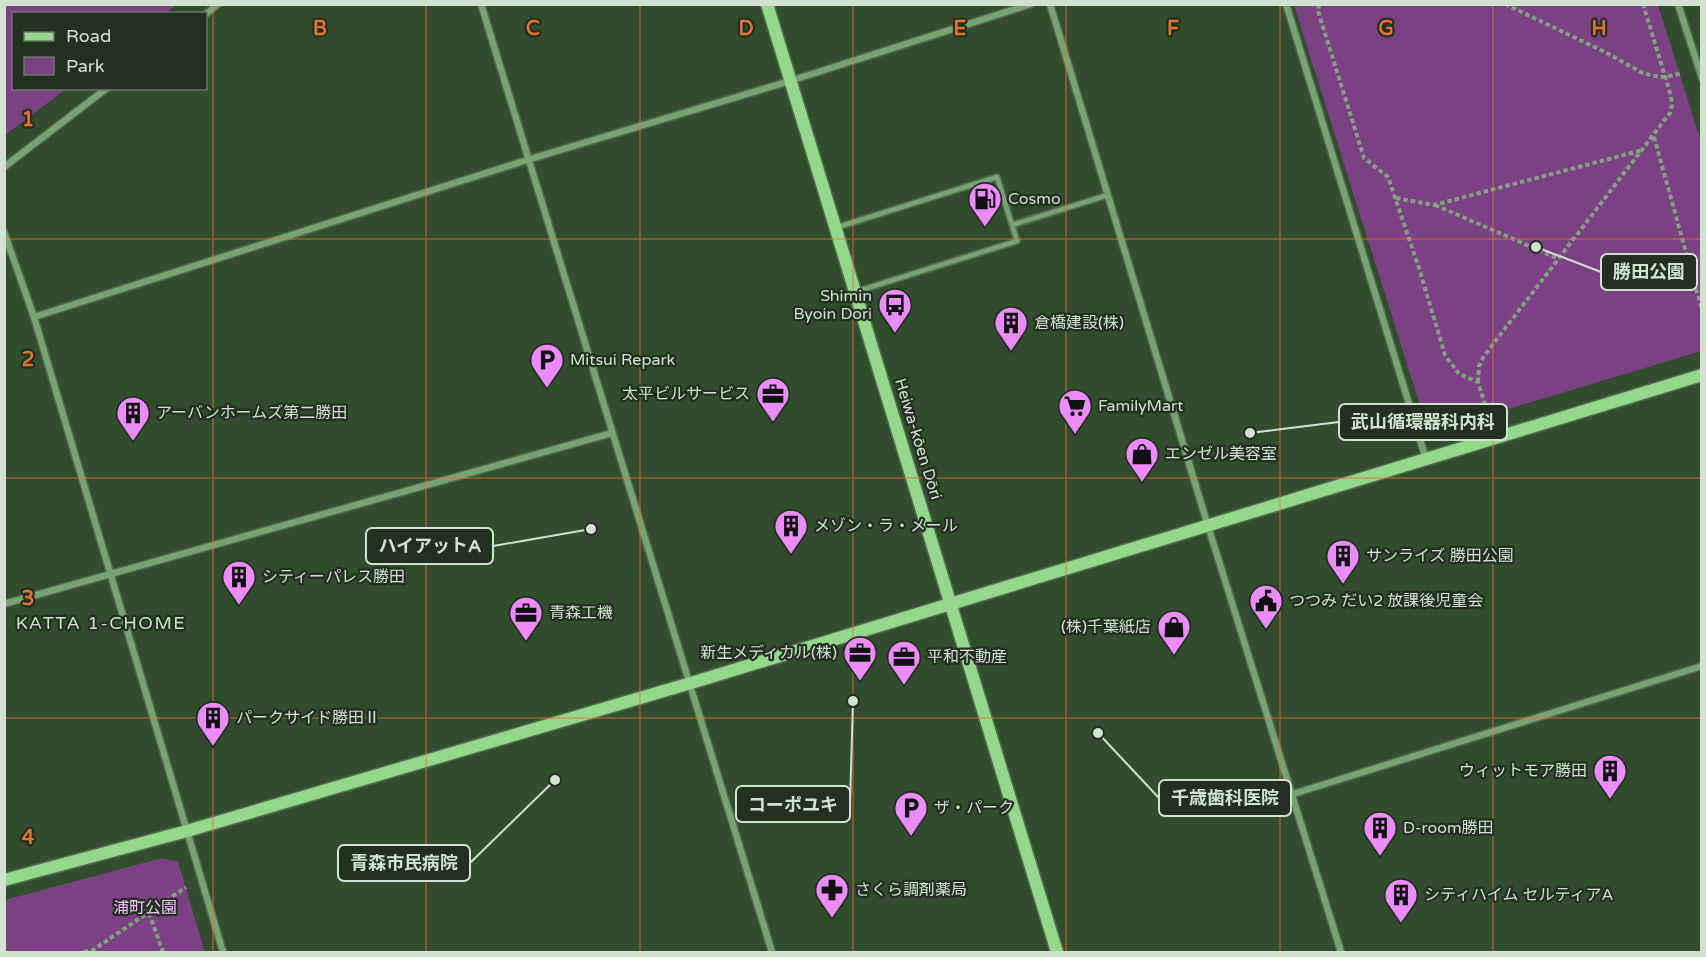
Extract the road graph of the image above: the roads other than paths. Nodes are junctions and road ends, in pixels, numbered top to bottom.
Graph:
1 (481, 4) edge
2 (767, 4) edge
3 (1031, 4) edge
4 (1050, 4) edge
5 (1286, 4) edge
6 (1678, 4) edge
7 (1701, 78) edge
8 (790, 81) junction
9 (104, 90) edge
10 (527, 160) junction
11 (4, 167) edge
12 (1108, 195) junction
13 (1012, 225) junction
14 (835, 227) junction
15 (4, 232) edge
16 (855, 292) junction
17 (34, 317) junction
18 (1701, 375) edge
19 (612, 433) junction
20 (1426, 460) junction
21 (1208, 526) junction
22 (110, 574) junction
23 (4, 604) edge
24 (950, 605) junction
25 (1701, 666) edge
26 (691, 683) junction
27 (1293, 794) junction
28 (187, 831) junction
29 (4, 880) edge
30 (224, 952) edge
31 (772, 952) edge
32 (1058, 952) edge
33 (1341, 952) edge

1 - 10 street
2 - 8 street, Heiwa-kōen Dōri
3 - 8 street
4 - 12 street
5 - 20 street
6 - 7 street
8 - 10 street
8 - 14 street, Heiwa-kōen Dōri
9 - 11 street
10 - 17 street
10 - 19 street
12 - 13 lane
12 - 21 street
13 - 14 lane
13 - 16 lane
14 - 16 street, Heiwa-kōen Dōri
15 - 17 street
16 - 24 street, Heiwa-kōen Dōri
17 - 22 street
18 - 20 street
19 - 22 street
19 - 26 street
20 - 21 street
21 - 24 street
21 - 27 street
22 - 23 street
22 - 28 street
24 - 26 street
24 - 32 street, Heiwa-kōen Dōri
25 - 27 street
26 - 28 street
26 - 31 street
27 - 33 street
28 - 29 street
28 - 30 street

